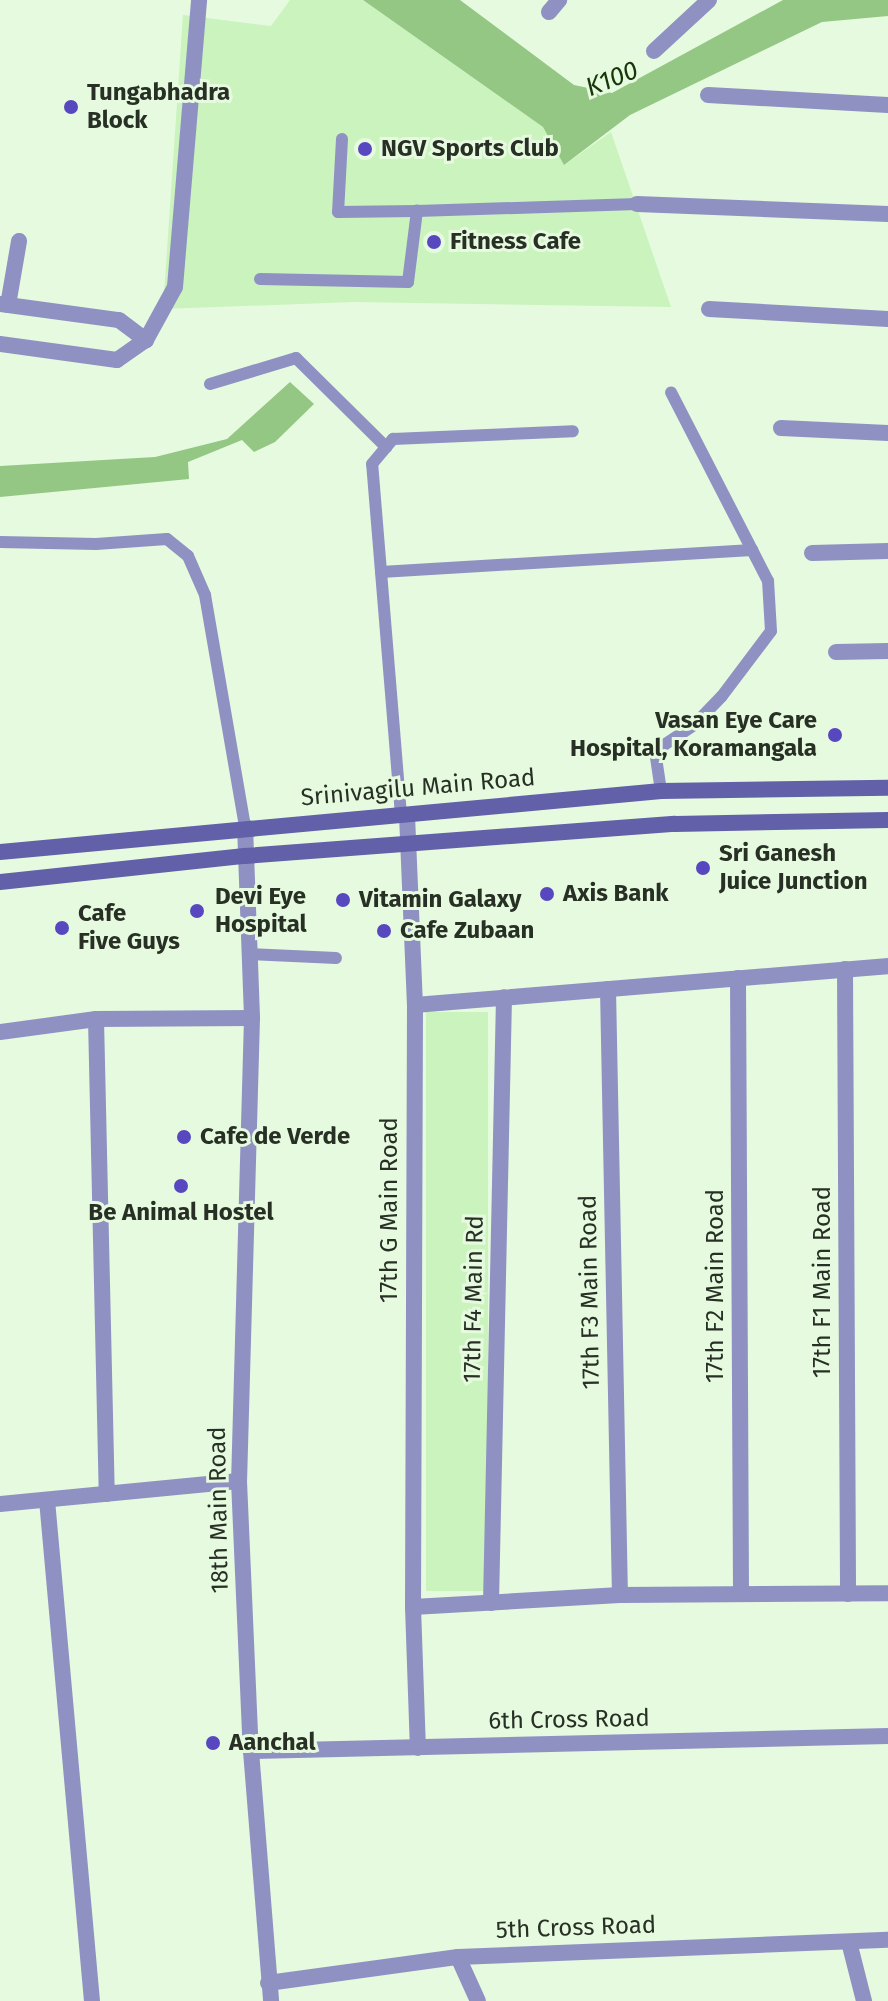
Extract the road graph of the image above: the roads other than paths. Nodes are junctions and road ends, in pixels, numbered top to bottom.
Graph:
1 (199, 0) edge
2 (709, 0) edge
3 (654, 51) dead end
4 (708, 95) dead end
5 (888, 105) edge
6 (342, 139) dead end
7 (637, 204) joint
8 (417, 211) junction
9 (888, 214) edge
10 (19, 241) dead end
11 (260, 279) dead end
12 (4, 304) edge
13 (709, 309) dead end
14 (888, 319) edge
15 (146, 340) junction
16 (0, 344) edge
17 (210, 384) dead end
18 (671, 392) dead end
19 (781, 428) dead end
20 (573, 431) dead end
21 (888, 433) edge
22 (386, 447) junction
23 (0, 542) edge
24 (752, 550) junction
25 (888, 551) edge
26 (812, 553) dead end
27 (381, 572) junction
28 (888, 651) edge
29 (836, 652) dead end
30 (888, 788) edge
31 (661, 791) junction
32 (404, 815) junction
33 (888, 820) edge
34 (245, 826) junction
35 (410, 843) junction
36 (0, 852) edge
37 (245, 856) junction
38 (0, 882) edge
39 (249, 954) junction
40 (336, 958) dead end
41 (888, 966) edge
42 (845, 969) junction
43 (738, 978) junction
44 (608, 989) junction
45 (504, 997) junction
46 (415, 1005) junction
47 (252, 1018) junction
48 (96, 1019) junction
49 (0, 1032) edge
50 (239, 1481) junction
51 (107, 1494) junction
52 (47, 1500) junction
53 (0, 1504) edge
54 (888, 1593) edge
55 (741, 1594) junction
56 (848, 1594) junction
57 (620, 1595) junction
58 (491, 1603) junction
59 (413, 1607) junction
60 (888, 1736) edge
61 (418, 1748) junction
62 (251, 1751) junction
63 (888, 1940) edge
64 (849, 1942) junction
65 (458, 1957) junction
66 (268, 1983) junction
67 (92, 2001) edge
68 (271, 2001) edge
69 (478, 2001) edge
70 (864, 2001) edge

1 - 15 street
2 - 3 street
4 - 5 street
6 - 8 lane
7 - 8 lane
7 - 9 street
8 - 11 lane
10 - 12 street
12 - 15 street
13 - 14 street
15 - 16 street
17 - 22 lane
18 - 24 lane
19 - 21 street
20 - 22 lane
22 - 27 lane
23 - 34 lane
24 - 27 lane
24 - 31 lane
25 - 26 street
27 - 32 lane
28 - 29 street
30 - 31 main road, Srinivagilu Main Road
31 - 32 main road, Srinivagilu Main Road
32 - 34 main road, Srinivagilu Main Road
32 - 35 street, 17th G Main Road
33 - 35 main road
34 - 36 main road, Srinivagilu Main Road
34 - 37 street, 18th Main Road
35 - 37 main road
35 - 46 street, 17th G Main Road
37 - 38 main road
37 - 39 street, 18th Main Road
39 - 40 lane
39 - 47 street, 18th Main Road
41 - 42 street
42 - 43 street
42 - 56 street, 17th F1 Main Road
43 - 44 street
43 - 55 street, 17th F2 Main Road
44 - 45 street
44 - 57 street, 17th F3 Main Road
45 - 46 street
45 - 58 street, 17th F4 Main Rd
46 - 59 street, 17th G Main Road
47 - 48 street
47 - 50 street, 18th Main Road
48 - 49 street
48 - 51 street
50 - 51 street
50 - 62 street, 18th Main Road
51 - 52 street
52 - 53 street
52 - 67 street
54 - 56 street
55 - 56 street
55 - 57 street
57 - 58 street
58 - 59 street
59 - 61 street, 17th G Main Road
60 - 61 street, 6th Cross Road
61 - 62 street, 6th Cross Road
62 - 66 street, 18th Main Road
63 - 64 street, 5th Cross Road
64 - 65 street, 5th Cross Road
64 - 70 street
65 - 66 street, 5th Cross Road
65 - 69 street
66 - 68 street, 18th Main Road

